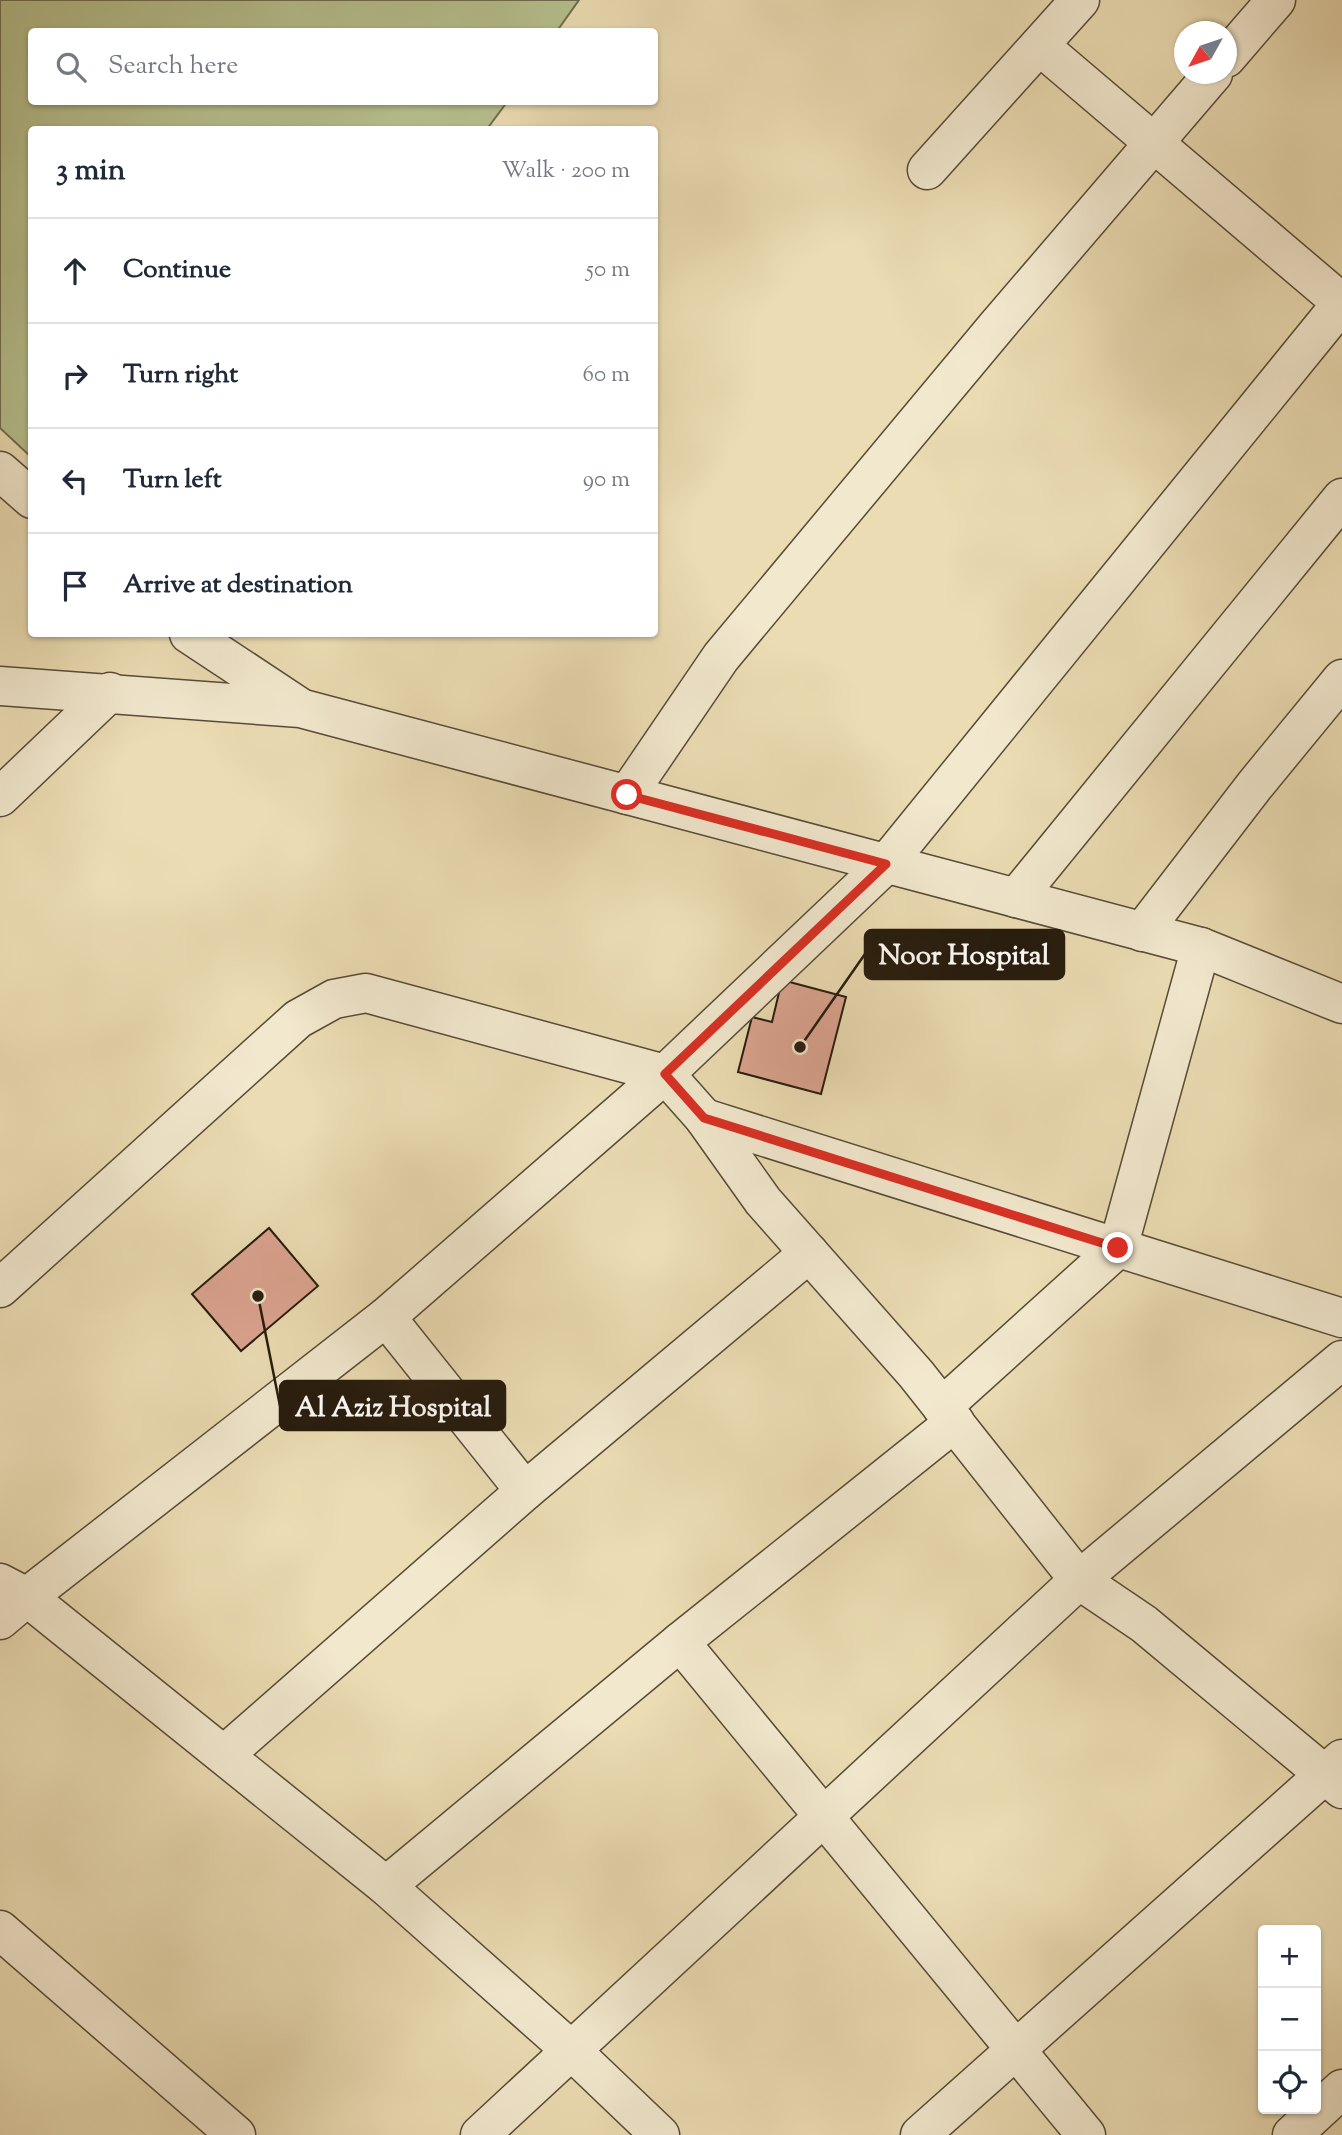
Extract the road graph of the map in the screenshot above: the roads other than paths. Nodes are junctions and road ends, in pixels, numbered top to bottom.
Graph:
1 (1080, 0) edge
2 (1276, 0) edge
3 (1040, 46) junction
4 (1237, 46) edge
5 (1204, 84) edge
6 (1153, 144) junction
7 (927, 170) dead end
8 (1342, 303) edge
9 (0, 471) edge
10 (28, 496) edge
11 (1342, 498) edge
12 (194, 637) edge
13 (1342, 679) edge
14 (0, 686) edge
15 (110, 692) junction
16 (300, 708) junction
17 (627, 795) junction
18 (0, 797) edge
19 (886, 864) junction
20 (1016, 898) junction
21 (1142, 932) junction
22 (1201, 947) junction
23 (1340, 999) edge
24 (665, 1074) junction
25 (704, 1118) junction
26 (1118, 1248) junction
27 (809, 1253) junction
28 (0, 1288) edge
29 (386, 1317) junction
30 (1342, 1318) edge
31 (1342, 1360) edge
32 (948, 1415) junction
33 (524, 1491) junction
34 (1079, 1580) junction
35 (9, 1600) edge
36 (680, 1643) junction
37 (225, 1755) junction
38 (1336, 1774) edge
39 (826, 1817) junction
40 (386, 1886) junction
41 (0, 1930) edge
42 (1013, 2049) junction
43 (572, 2051) junction
44 (1342, 2089) edge
45 (236, 2135) edge
46 (480, 2135) edge
47 (660, 2135) edge
48 (919, 2135) edge
49 (1086, 2135) edge
50 (1292, 2135) edge

1 - 3 street
2 - 4 street
3 - 6 street
3 - 7 street
5 - 6 street
6 - 8 street
6 - 17 street
8 - 19 street
9 - 10 street
11 - 20 street
12 - 16 street
13 - 21 street
14 - 15 street
15 - 16 street
15 - 18 street
16 - 17 street
17 - 19 street
19 - 20 street
19 - 24 street
20 - 21 street
21 - 22 street
22 - 23 street
22 - 26 street
24 - 25 street
24 - 28 street
24 - 29 street
25 - 26 street
25 - 27 street
26 - 30 street
26 - 32 street
27 - 32 street
27 - 33 street
29 - 33 street
29 - 35 street
31 - 34 street
32 - 34 street
32 - 36 street
33 - 37 street
34 - 38 street
34 - 39 street
35 - 37 street
36 - 39 street
36 - 40 street
37 - 40 street
38 - 42 street
39 - 42 street
39 - 43 street
40 - 43 street
41 - 45 street
42 - 48 street
42 - 49 street
43 - 46 street
43 - 47 street
44 - 50 street

